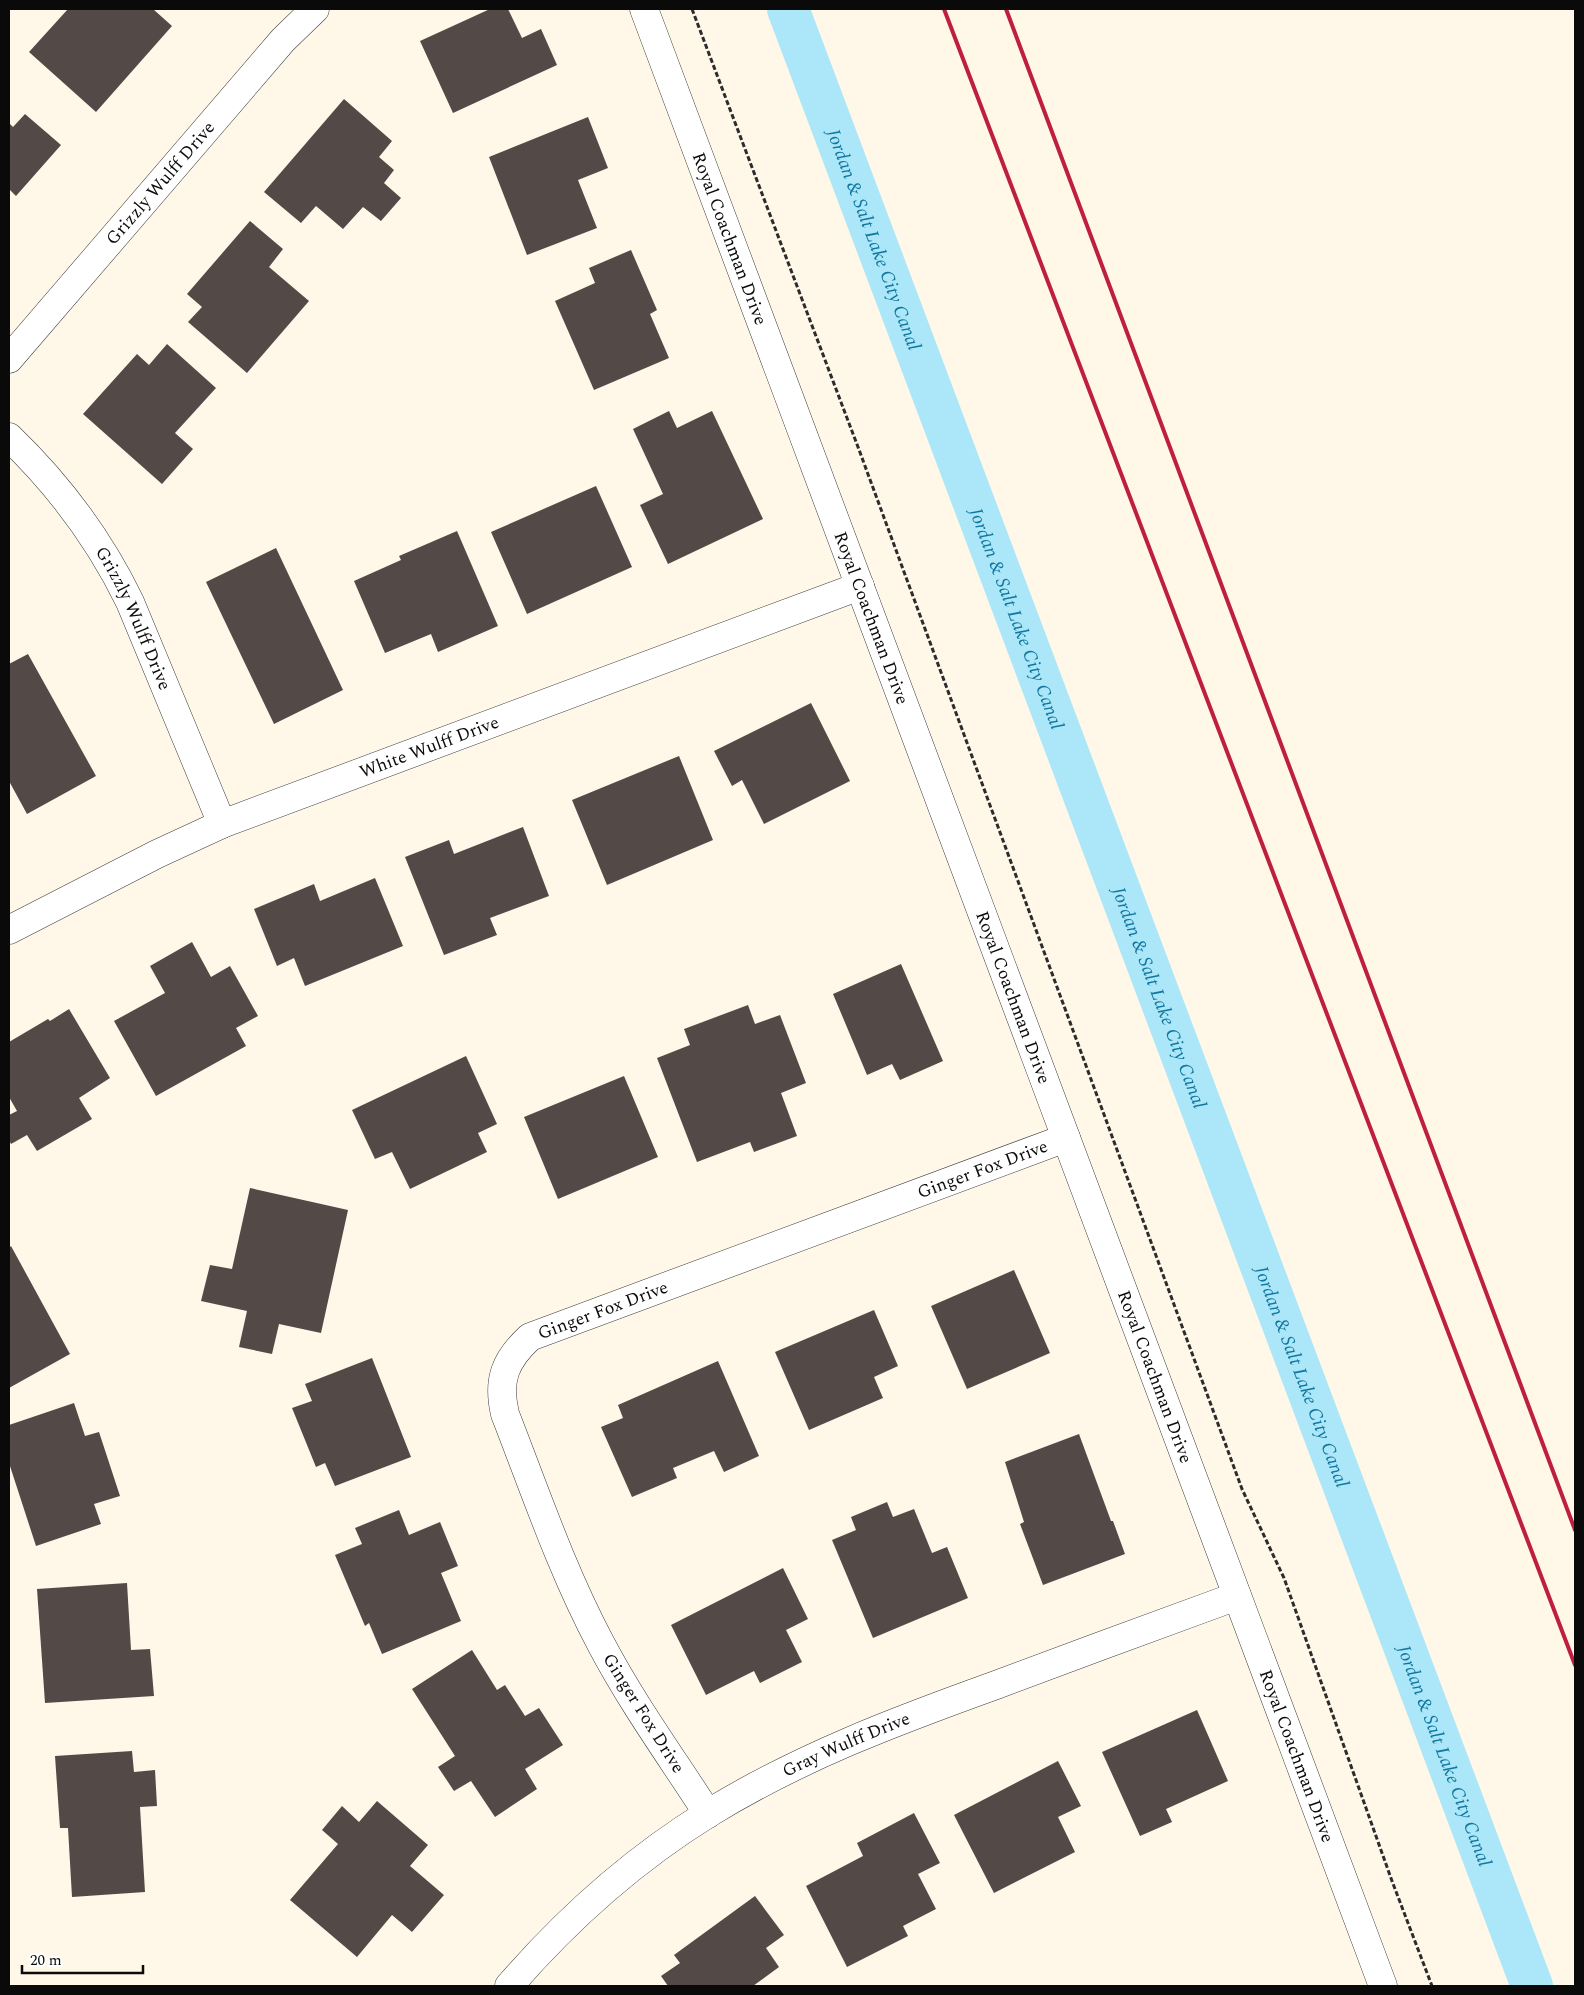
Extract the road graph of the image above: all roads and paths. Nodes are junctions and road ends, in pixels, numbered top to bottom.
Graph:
1 (315, 9) edge
2 (644, 9) edge
3 (692, 9) edge
4 (9, 359) edge
5 (9, 437) edge
6 (860, 586) junction
7 (222, 824) junction
8 (9, 930) edge
9 (1066, 1138) junction
10 (1237, 1596) junction
11 (708, 1814) junction
12 (509, 1986) edge
13 (1383, 1986) edge
14 (1432, 1986) edge

1 - 4 street, Grizzly Wulff Drive
2 - 6 street, Royal Coachman Drive
3 - 14 path
5 - 7 street, Grizzly Wulff Drive
6 - 7 street, White Wulff Drive
6 - 9 street, Royal Coachman Drive
7 - 8 street, White Wulff Drive
9 - 10 street, Royal Coachman Drive
9 - 11 street, Ginger Fox Drive
10 - 11 street, Gray Wulff Drive
10 - 13 street, Royal Coachman Drive
11 - 12 street, Gray Wulff Drive

